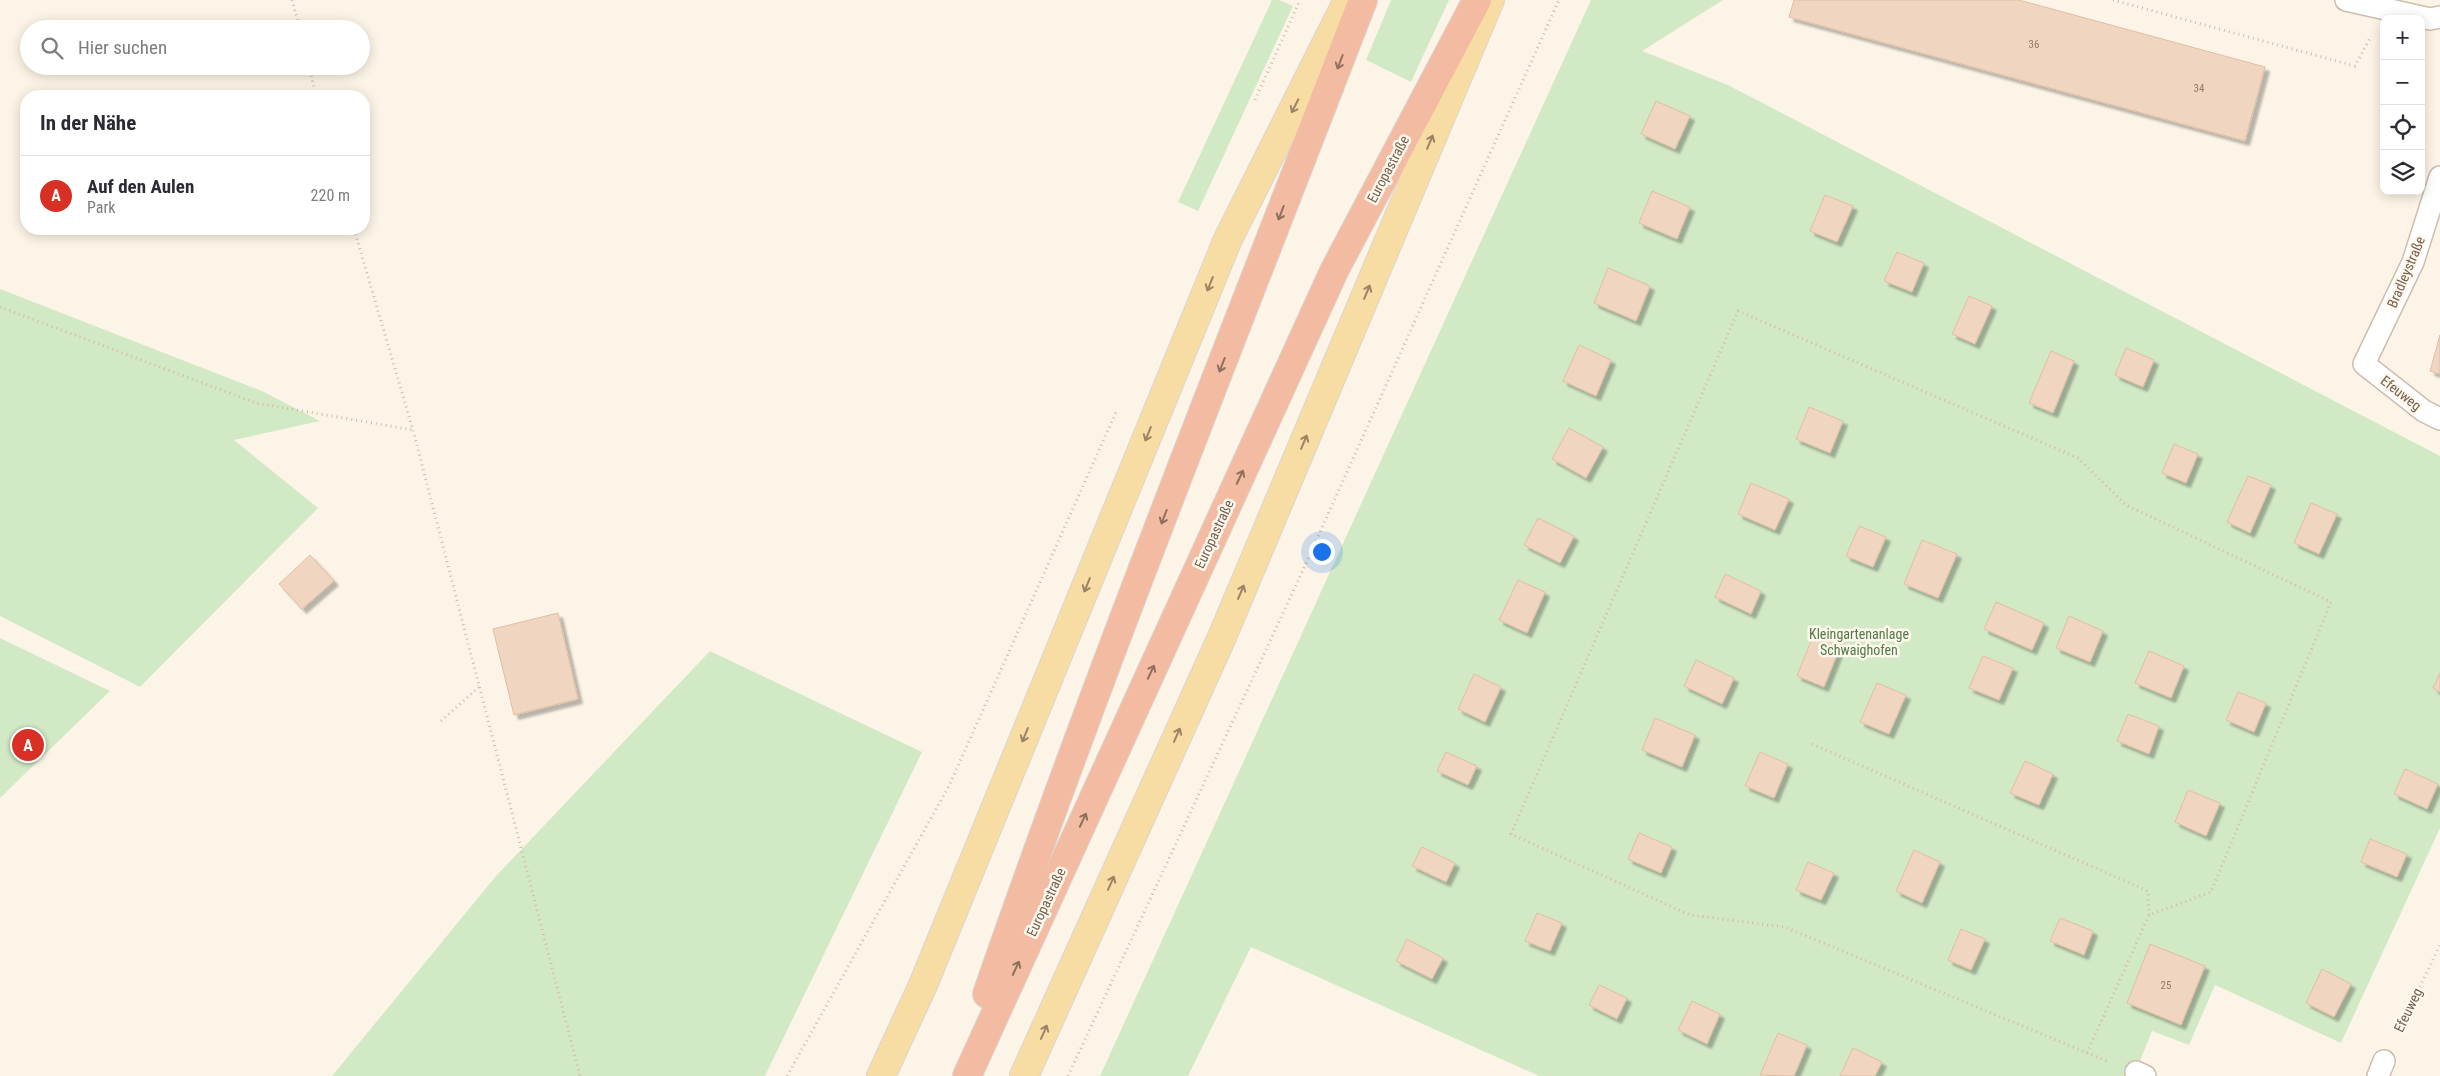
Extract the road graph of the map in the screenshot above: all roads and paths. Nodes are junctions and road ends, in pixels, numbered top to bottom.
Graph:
1 (292, 0) edge
2 (1348, 0) edge
3 (1363, 0) edge
4 (1478, 0) edge
5 (1490, 0) edge
6 (1559, 0) edge
7 (2113, 0) edge
8 (2346, 0) edge
9 (2385, 10) junction
10 (2440, 18) edge
11 (298, 20) edge
12 (311, 75) edge
13 (315, 90) edge
14 (2440, 177) edge
15 (356, 235) edge
16 (0, 307) edge
17 (2364, 364) joint
18 (2440, 419) edge
19 (413, 430) junction
20 (479, 687) junction
21 (441, 721) dead end
22 (1812, 744) dead end
23 (949, 786) dead end
24 (2149, 915) junction
25 (2440, 945) edge
26 (2087, 1053) junction
27 (2381, 1069) edge
28 (2140, 1074) edge
29 (580, 1076) edge
30 (788, 1076) edge
31 (881, 1076) edge
32 (958, 1076) edge
33 (967, 1076) edge
34 (1024, 1076) edge
35 (1068, 1076) edge

1 - 11 path
2 -> 31 main road
3 -> 32 highway, Europastraße
33 -> 4 highway, Europastraße
34 -> 5 main road
6 - 35 path
7 - 9 path
8 - 9 lane
9 - 10 lane
12 - 13 path
14 - 17 lane, Bradleystraße
15 - 19 path
16 - 19 path
17 - 18 lane, Efeuweg
19 - 20 path
20 - 21 path
20 - 29 path
22 - 24 path
23 - 30 path
24 - 26 path
24 - 26 path
25 - 27 path, Efeuweg
26 - 28 path

